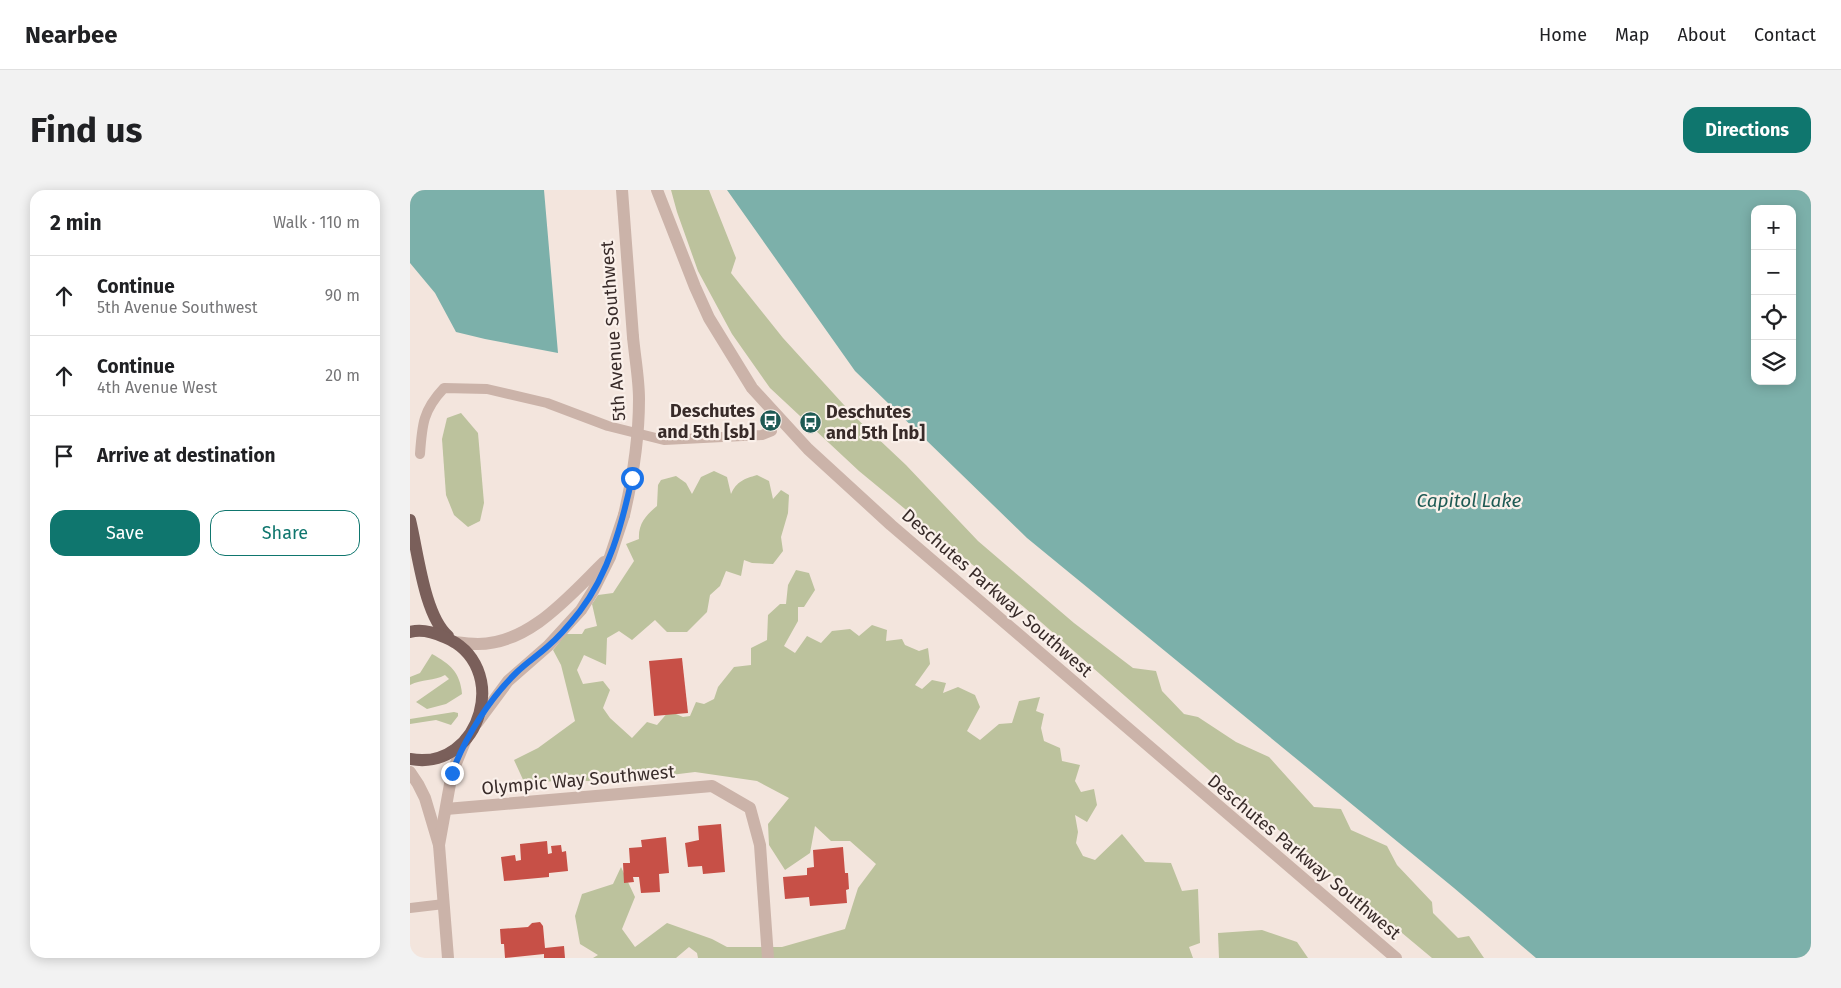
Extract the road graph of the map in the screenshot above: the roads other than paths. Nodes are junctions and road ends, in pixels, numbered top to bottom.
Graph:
1 (622, 190) edge
2 (657, 190) edge
3 (772, 431) dead end
4 (420, 454) dead end
5 (410, 520) edge
6 (610, 557) junction
7 (410, 632) edge
8 (453, 641) junction
9 (477, 723) junction
10 (466, 739) junction
11 (410, 759) edge
12 (410, 772) edge
13 (446, 809) junction
14 (439, 845) junction
15 (444, 904) junction
16 (410, 908) edge
17 (448, 958) edge
18 (768, 958) edge
19 (1396, 958) edge

1 - 6 street, 5th Avenue Southwest, bridge
2 - 19 street, Deschutes Parkway Southwest
3 - 4 lane
5 - 8 main road
6 - 8 street, 5th Avenue Southwest
6 - 9 street, 5th Avenue Southwest
7 - 8 main road
8 - 9 main road
9 - 10 main road
10 - 11 main road
10 - 13 street
12 - 14 street
13 - 14 street
13 - 18 street, Olympic Way Southwest
14 - 15 street
15 - 16 lane
15 - 17 street

